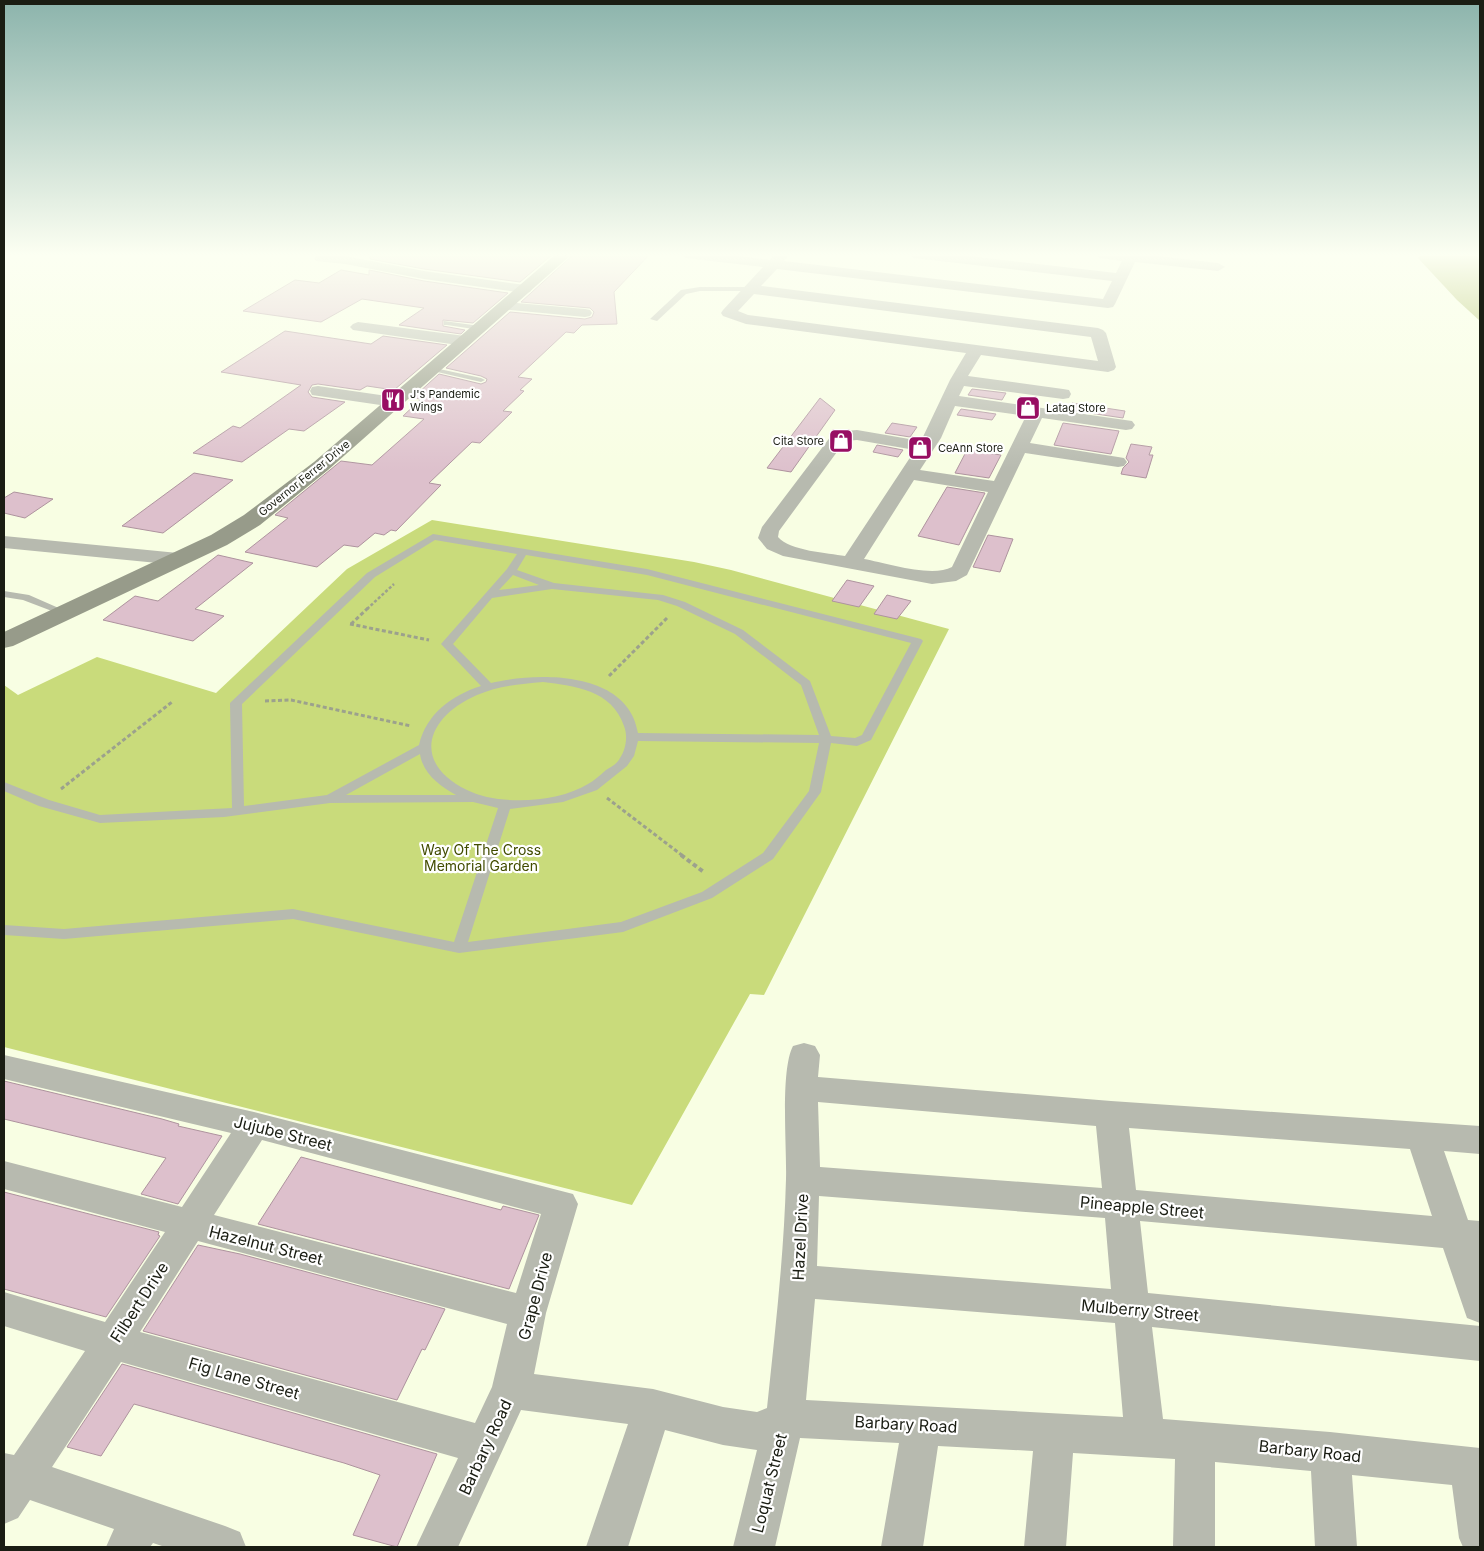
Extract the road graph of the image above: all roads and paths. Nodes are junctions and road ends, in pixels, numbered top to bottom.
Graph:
1 (471, 326) edge
2 (793, 326) edge
3 (1046, 326) edge
4 (358, 327) dead end
5 (480, 328) joint
6 (465, 341) junction
7 (975, 351) junction
8 (433, 369) junction
9 (481, 380) dead end
10 (958, 380) junction
11 (318, 391) dead end
12 (1063, 394) dead end
13 (949, 400) junction
14 (394, 402) junction
15 (1036, 412) junction
16 (1126, 425) dead end
17 (1019, 447) junction
18 (926, 448) junction
19 (1118, 462) dead end
20 (909, 474) junction
21 (1000, 488) junction
22 (4, 542) edge
23 (523, 552) junction
24 (178, 559) junction
25 (852, 563) junction
26 (511, 571) junction
27 (394, 584) dead end
28 (552, 586) junction
29 (4, 594) edge
30 (489, 595) junction
31 (681, 604) junction
32 (65, 614) junction
33 (325, 619) junction
34 (351, 624) junction
35 (4, 640) edge
36 (447, 644) junction
37 (488, 687) junction
38 (596, 689) junction
39 (172, 702) dead end
40 (236, 703) junction
41 (429, 730) junction
42 (634, 737) junction
43 (826, 739) junction
44 (424, 747) junction
45 (592, 788) junction
46 (4, 789) edge
47 (330, 799) junction
48 (475, 799) junction
49 (44, 803) junction
50 (505, 805) junction
51 (238, 811) junction
52 (722, 886) junction
53 (4, 930) edge
54 (460, 948) junction
55 (4, 1066) edge
56 (1111, 1114) junction
57 (254, 1125) junction
58 (1423, 1137) junction
59 (1480, 1140) edge
60 (4, 1175) edge
61 (803, 1180) junction
62 (561, 1204) joint
63 (1120, 1204) junction
64 (188, 1225) junction
65 (1469, 1236) edge
66 (798, 1281) junction
67 (1480, 1306) edge
68 (1132, 1308) junction
69 (4, 1309) edge
70 (528, 1313) junction
71 (113, 1342) junction
72 (1480, 1343) edge
73 (512, 1390) junction
74 (653, 1408) junction
75 (785, 1418) junction
76 (922, 1424) junction
77 (1056, 1431) junction
78 (1145, 1437) junction
79 (1195, 1440) junction
80 (486, 1446) junction
81 (1330, 1452) junction
82 (1475, 1468) edge
83 (10, 1484) edge
84 (135, 1533) edge
85 (1480, 1538) edge
86 (225, 1547) edge
87 (437, 1547) edge
88 (607, 1547) edge
89 (754, 1547) edge
90 (902, 1547) edge
91 (1045, 1547) edge
92 (1194, 1547) edge
93 (1336, 1547) edge

1 - 5 lane
2 - 7 street
3 - 7 street
4 - 6 street
5 - 6 main road, Governor Ferrer Drive
6 - 8 main road, Governor Ferrer Drive
7 - 10 street
8 - 9 lane
8 - 14 main road, Governor Ferrer Drive
10 - 12 street
10 - 13 street
11 - 14 street
13 - 15 street
13 - 18 street
14 - 24 main road, Governor Ferrer Drive
15 - 16 street
15 - 17 street
17 - 19 street
17 - 21 street
18 - 20 street
18 - 25 street
20 - 21 street
20 - 25 street
21 - 25 street
22 - 24 street
23 - 26 lane
23 - 33 lane
23 - 43 lane
24 - 32 main road, Governor Ferrer Drive
26 - 28 lane
26 - 30 lane
27 - 34 path
28 - 30 lane
28 - 31 lane
29 - 32 lane
30 - 36 lane
31 - 38 path
31 - 43 lane
32 - 35 main road, Governor Ferrer Drive
33 - 34 path
33 - 40 lane
34 - 36 path
36 - 37 lane
37 - 38 lane
37 - 41 lane
38 - 42 lane
39 - 49 path
40 - 41 path
40 - 51 lane
41 - 44 lane
42 - 43 lane
42 - 45 lane
43 - 52 lane
44 - 47 lane
44 - 48 lane
45 - 50 lane
45 - 52 path
46 - 49 lane
47 - 48 lane
47 - 51 lane
48 - 50 lane
49 - 51 lane
50 - 54 lane
52 - 54 lane
53 - 54 lane
55 - 57 street, Jujube Street
56 - 58 street
56 - 61 street, Hazel Drive
56 - 63 street
57 - 62 street, Jujube Street
57 - 64 street, Filbert Drive
58 - 59 street
58 - 65 street
60 - 64 street, Hazelnut Street
61 - 63 street, Pineapple Street
61 - 66 street, Hazel Drive
62 - 70 street, Grape Drive
63 - 65 street, Pineapple Street
63 - 68 street
64 - 70 street, Hazelnut Street
64 - 71 street, Filbert Drive
65 - 67 street
66 - 68 street, Mulberry Street
66 - 75 street, Hazel Drive
68 - 72 street, Mulberry Street
68 - 78 street
69 - 71 street, Fig Lane Street
70 - 73 street, Grape Drive
71 - 80 street, Fig Lane Street
71 - 83 street, Filbert Drive
73 - 74 street, Barbary Road
73 - 80 street, Barbary Road
74 - 75 street, Barbary Road
74 - 88 street
75 - 76 street, Barbary Road
75 - 89 street, Loquat Street
76 - 77 street, Barbary Road
76 - 90 street
77 - 78 street, Barbary Road
77 - 91 street
78 - 79 street, Barbary Road
79 - 81 street, Barbary Road
79 - 92 street
80 - 87 street, Barbary Road
81 - 82 street, Barbary Road
81 - 93 street
82 - 85 street
83 - 84 street
84 - 86 street

